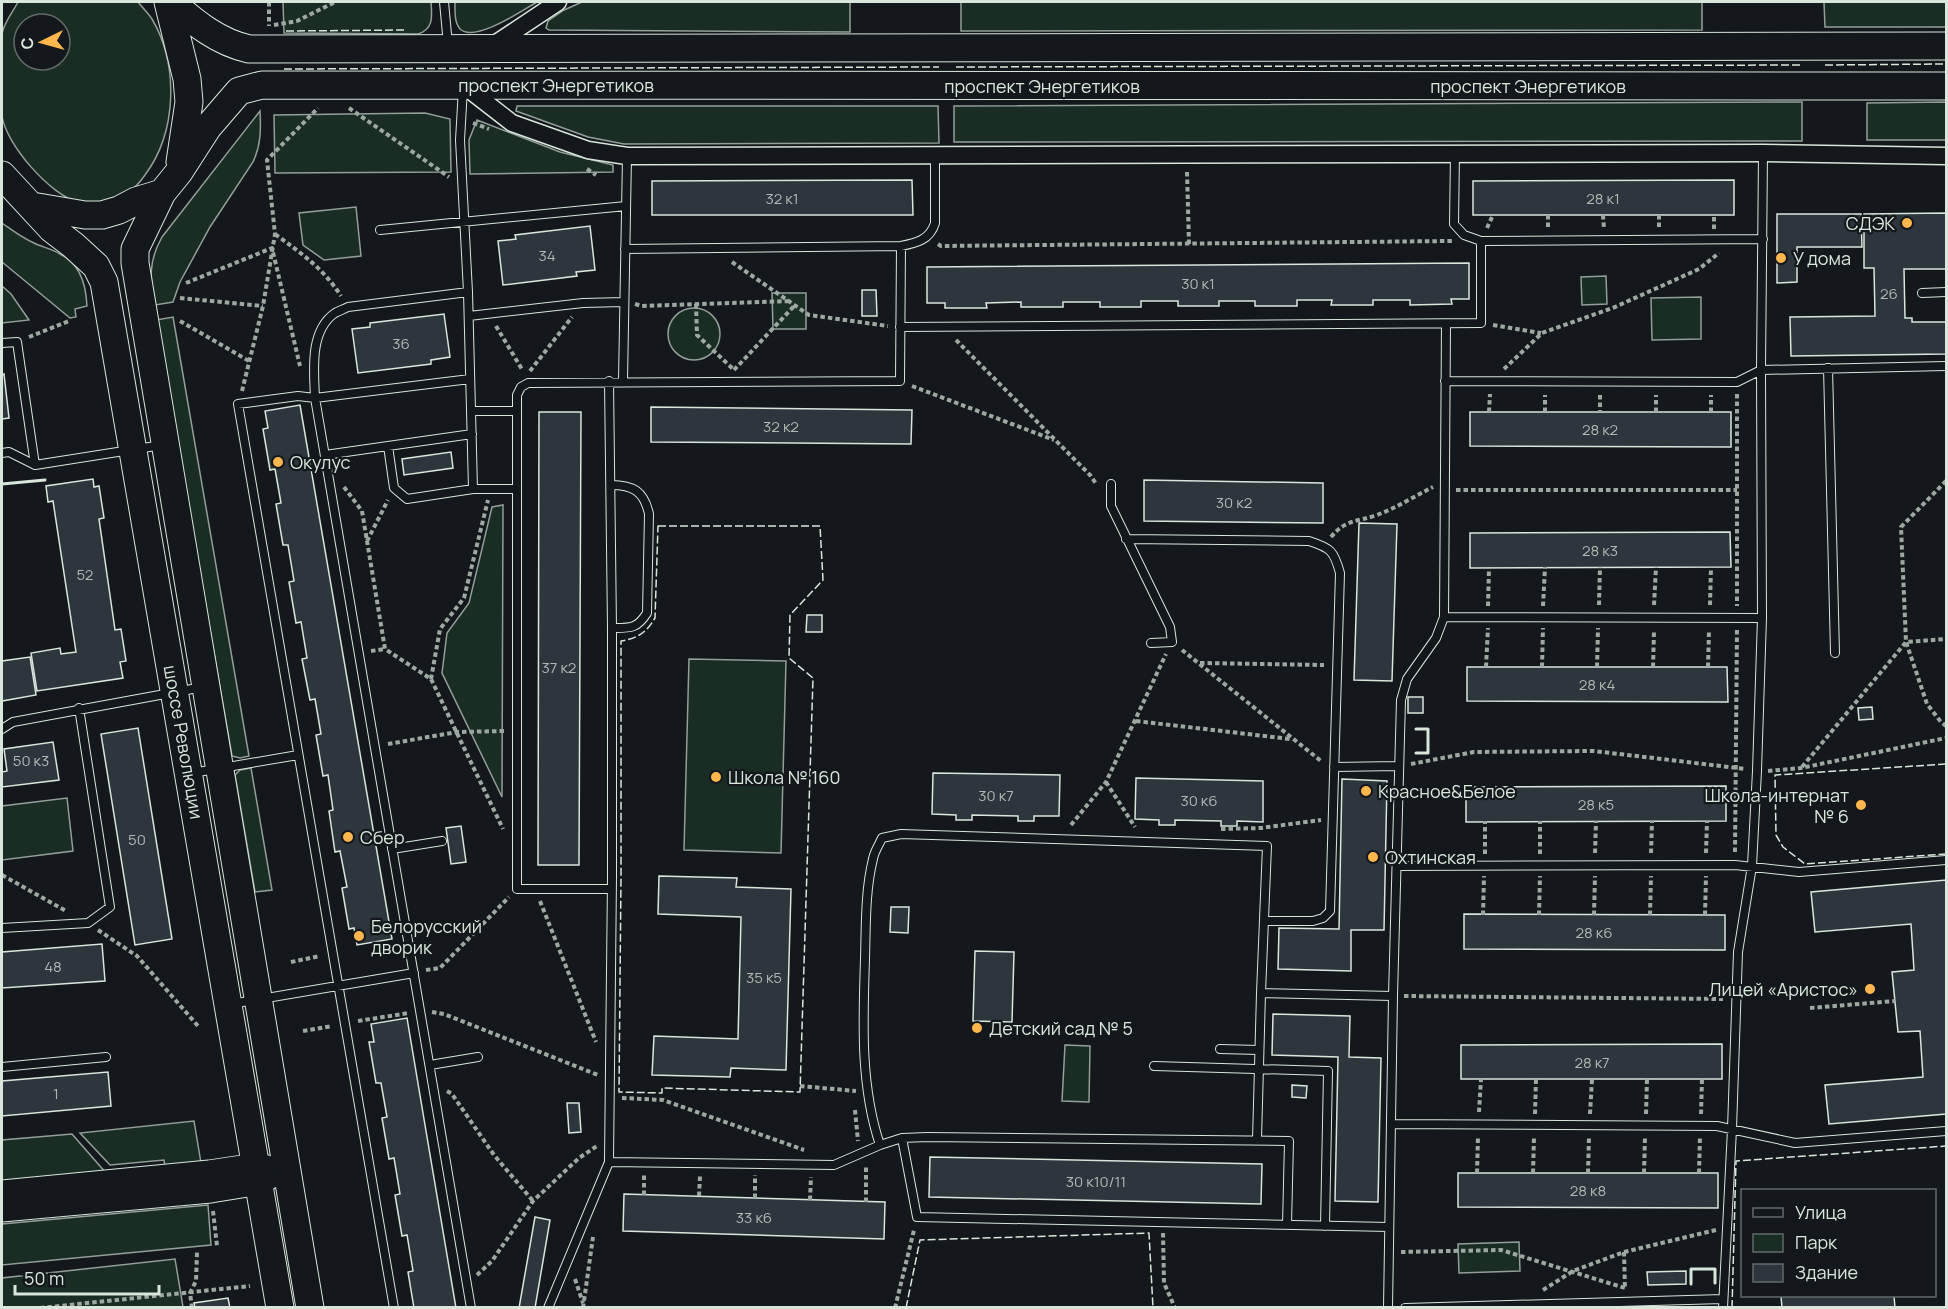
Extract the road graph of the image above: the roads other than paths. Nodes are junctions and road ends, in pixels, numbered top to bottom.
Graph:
1 (169, 2) edge
2 (444, 2) edge
3 (558, 2) edge
4 (1947, 46) edge
5 (448, 48) junction
6 (489, 48) junction
7 (463, 85) junction
8 (1947, 86) edge
9 (1455, 153) junction
10 (1762, 153) junction
11 (627, 156) junction
12 (935, 156) junction
13 (1947, 156) edge
14 (178, 172) junction
15 (2, 175) edge
16 (162, 193) junction
17 (32, 206) junction
18 (626, 206) junction
19 (464, 221) junction
20 (380, 230) dead end
21 (1763, 239) junction
22 (1481, 241) junction
23 (901, 246) junction
24 (625, 249) junction
25 (468, 292) junction
26 (1922, 292) dead end
27 (1947, 292) edge
28 (624, 302) junction
29 (469, 316) junction
30 (1446, 324) junction
31 (900, 327) junction
32 (2, 344) edge
33 (1947, 366) edge
34 (1828, 368) junction
35 (1761, 370) junction
36 (470, 379) junction
37 (609, 381) junction
38 (623, 381) junction
39 (1445, 381) junction
40 (315, 398) junction
41 (471, 411) junction
42 (517, 411) junction
43 (472, 434) junction
44 (164, 445) junction
45 (388, 446) junction
46 (133, 449) junction
47 (2, 453) edge
48 (325, 455) junction
49 (35, 465) junction
50 (1111, 484) dead end
51 (611, 485) junction
52 (473, 489) junction
53 (517, 489) junction
54 (1126, 539) junction
55 (1444, 617) junction
56 (1762, 618) junction
57 (612, 628) junction
58 (1151, 643) dead end
59 (1835, 653) dead end
60 (205, 687) junction
61 (175, 692) junction
62 (79, 708) junction
63 (2, 729) edge
64 (298, 755) junction
65 (1398, 766) junction
66 (1334, 767) junction
67 (219, 768) junction
68 (189, 774) junction
69 (442, 841) dead end
70 (392, 849) junction
71 (1947, 860) edge
72 (1396, 866) junction
73 (1752, 866) junction
74 (612, 889) junction
75 (1264, 921) junction
76 (2, 928) edge
77 (414, 972) junction
78 (338, 985) junction
79 (1262, 993) junction
80 (1393, 996) junction
81 (258, 999) junction
82 (229, 1004) junction
83 (1220, 1049) dead end
84 (1259, 1050) junction
85 (106, 1057) dead end
86 (478, 1057) dead end
87 (430, 1065) junction
88 (1154, 1066) dead end
89 (2, 1067) edge
90 (1258, 1068) junction
91 (1391, 1124) junction
92 (1732, 1129) junction
93 (1947, 1131) edge
94 (902, 1138) junction
95 (1257, 1140) junction
96 (880, 1145) junction
97 (609, 1162) junction
98 (286, 1170) junction
99 (258, 1174) junction
100 (2, 1191) edge
101 (2, 1211) edge
102 (1287, 1225) junction
103 (1325, 1226) junction
104 (1389, 1227) junction
105 (1723, 1303) edge
106 (280, 1308) edge
107 (310, 1308) edge
108 (394, 1308) edge
109 (471, 1308) edge
110 (548, 1308) edge
111 (1388, 1308) edge
112 (1405, 1308) edge

1 - 5 main road, проспект Энергетиков
1 - 14 main road, шоссе Революции
2 - 5 lane
3 - 6 street
4 - 6 main road, проспект Энергетиков
5 - 6 main road, проспект Энергетиков
7 - 8 main road, проспект Энергетиков
7 - 11 street
7 - 14 main road, проспект Энергетиков
7 - 19 lane
9 - 10 street
9 - 12 street
9 - 22 lane
10 - 13 street
10 - 21 lane
11 - 12 street
11 - 18 lane
12 - 23 lane
14 - 16 main road, шоссе Революции
15 - 17 main road, шоссе Революции
16 - 17 main road
16 - 44 main road, шоссе Революции
17 - 46 main road, шоссе Революции
18 - 19 lane
18 - 24 lane
19 - 20 lane
19 - 25 lane
21 - 22 lane
21 - 35 lane
22 - 30 lane
23 - 24 lane
23 - 31 lane
24 - 28 lane
25 - 29 lane
25 - 40 lane
26 - 27 lane
28 - 29 lane
28 - 38 lane
29 - 36 lane
30 - 31 lane
30 - 39 lane
31 - 38 lane
32 - 49 lane
33 - 34 lane
34 - 35 lane
34 - 59 lane
35 - 39 lane
35 - 56 lane
36 - 40 lane
36 - 41 lane
37 - 38 lane
37 - 42 lane
37 - 51 lane
39 - 55 lane
40 - 48 lane
40 - 64 lane
41 - 42 lane
41 - 43 lane
42 - 53 lane
43 - 45 lane
43 - 52 lane
44 - 46 lane
44 - 60 main road, шоссе Революции
45 - 48 lane
45 - 52 lane
46 - 49 lane
46 - 61 main road, шоссе Революции
47 - 49 lane
48 - 70 lane
50 - 54 lane
51 - 57 lane
51 - 57 lane
52 - 53 lane
53 - 74 lane
54 - 58 lane
54 - 66 lane
55 - 56 lane
55 - 65 lane
56 - 73 lane
57 - 74 lane
60 - 61 lane
60 - 67 main road, шоссе Революции
61 - 62 lane
61 - 68 main road, шоссе Революции
62 - 63 lane
62 - 76 lane
64 - 67 lane
64 - 78 lane
65 - 66 lane
65 - 72 lane
66 - 75 lane
67 - 68 lane
67 - 81 main road, шоссе Революции
68 - 82 main road, шоссе Революции
69 - 70 lane
70 - 77 lane
71 - 73 lane
72 - 73 lane
72 - 80 lane
73 - 92 lane
74 - 97 lane
75 - 79 lane
75 - 96 lane
77 - 78 lane
77 - 87 lane
78 - 81 lane
78 - 108 lane
79 - 80 lane
79 - 84 lane
80 - 91 lane
81 - 82 lane
81 - 98 main road, шоссе Революции
82 - 99 main road, шоссе Революции
83 - 84 lane
84 - 90 lane
85 - 89 lane
86 - 87 lane
87 - 109 lane
88 - 90 lane
90 - 95 lane
90 - 103 lane
91 - 92 lane
91 - 104 lane
92 - 93 lane
92 - 105 lane
94 - 95 lane
94 - 96 lane
94 - 102 lane
95 - 102 lane
96 - 97 lane
97 - 110 lane
98 - 99 street
98 - 107 main road, шоссе Революции
99 - 100 street
99 - 101 street
99 - 106 main road, шоссе Революции
102 - 103 lane
103 - 104 lane
104 - 111 lane
105 - 112 lane

